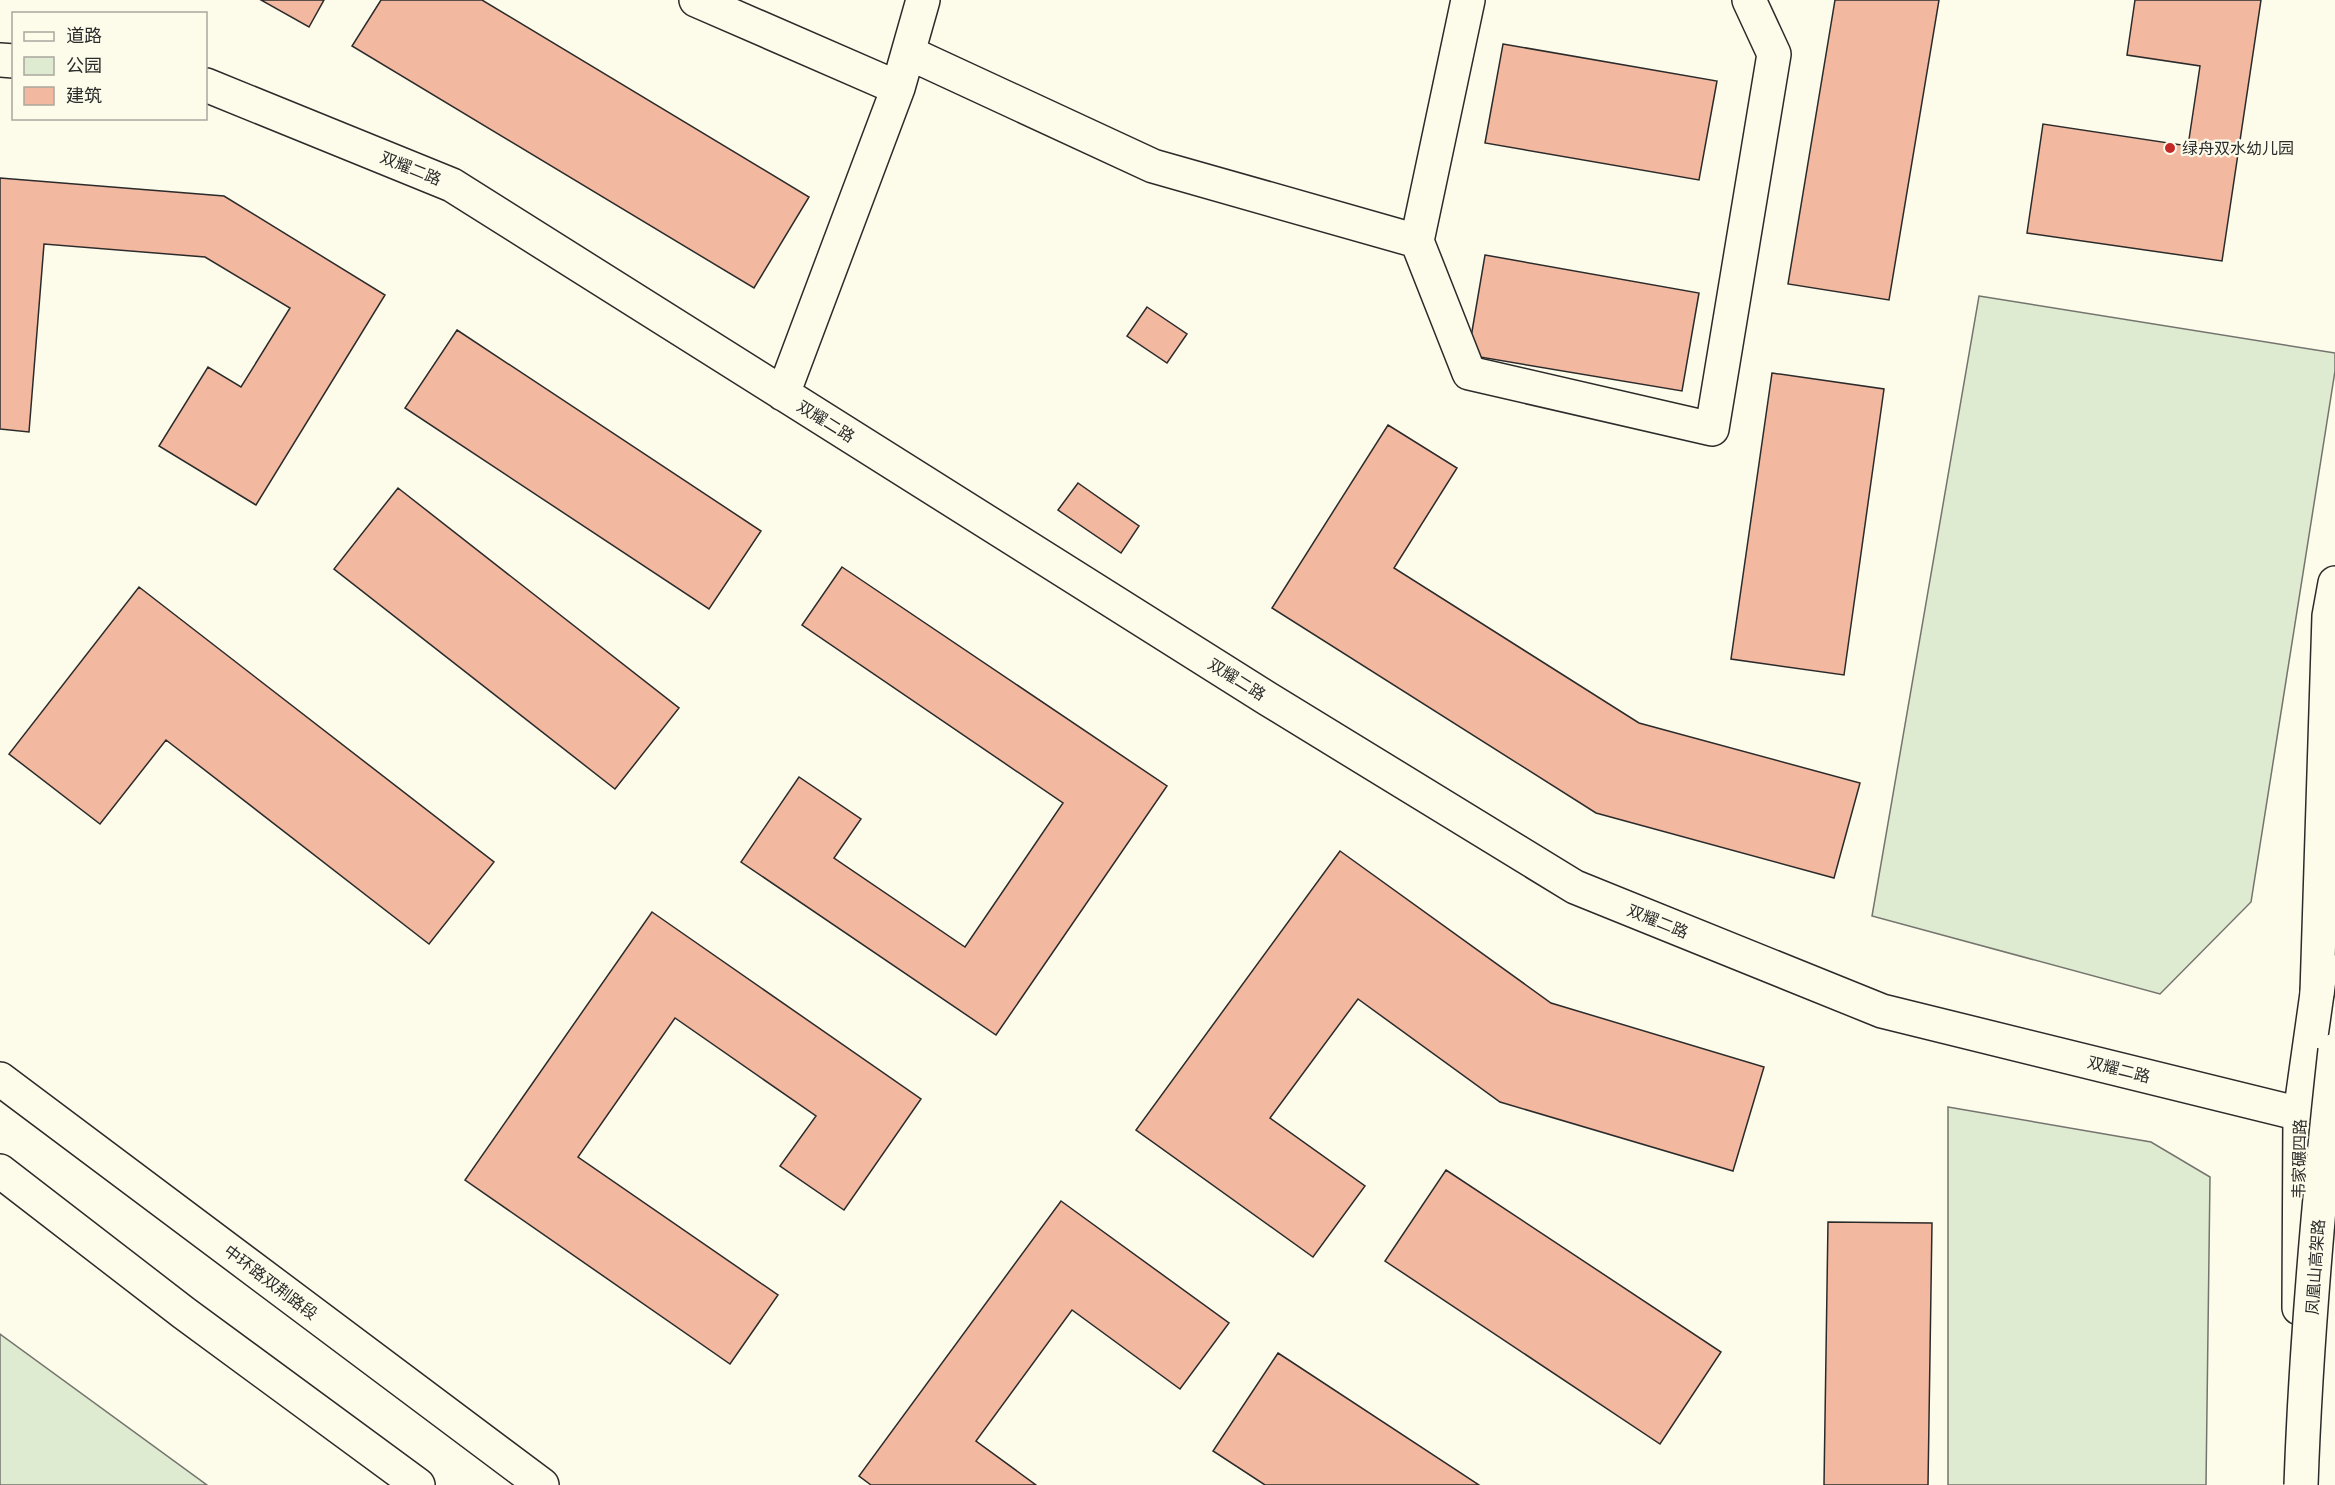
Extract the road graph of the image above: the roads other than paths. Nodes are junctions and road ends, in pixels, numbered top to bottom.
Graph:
1 (696, 0) edge
2 (923, 0) edge
3 (1468, 0) edge
4 (1749, 0) edge
5 (909, 53) junction
6 (207, 85) edge
7 (898, 88) junction
8 (1417, 241) junction
9 (783, 394) junction
10 (2335, 583) edge
11 (2335, 871) edge
12 (2317, 993) junction
13 (2335, 1050) edge
14 (0, 1079) edge
15 (2300, 1114) junction
16 (2335, 1120) edge
17 (0, 1171) edge
18 (418, 1485) edge
19 (543, 1485) edge
20 (2302, 1485) edge

1 - 7 main road
2 - 5 main road
3 - 8 main road
4 - 8 main road
5 - 7 main road
5 - 8 main road
6 - 9 main road, 双耀二路
7 - 9 main road
9 - 15 main road, 双耀二路
10 - 12 main road
11 - 12 main road, 韦家碾四路
12 - 15 main road, 韦家碾四路
13 - 20 main road, 凤凰山高架路, bridge
14 - 19 main road, 中环路双荆路段
15 - 16 main road, 双耀二路
15 - 20 main road, 韦家碾四路
17 - 18 main road

